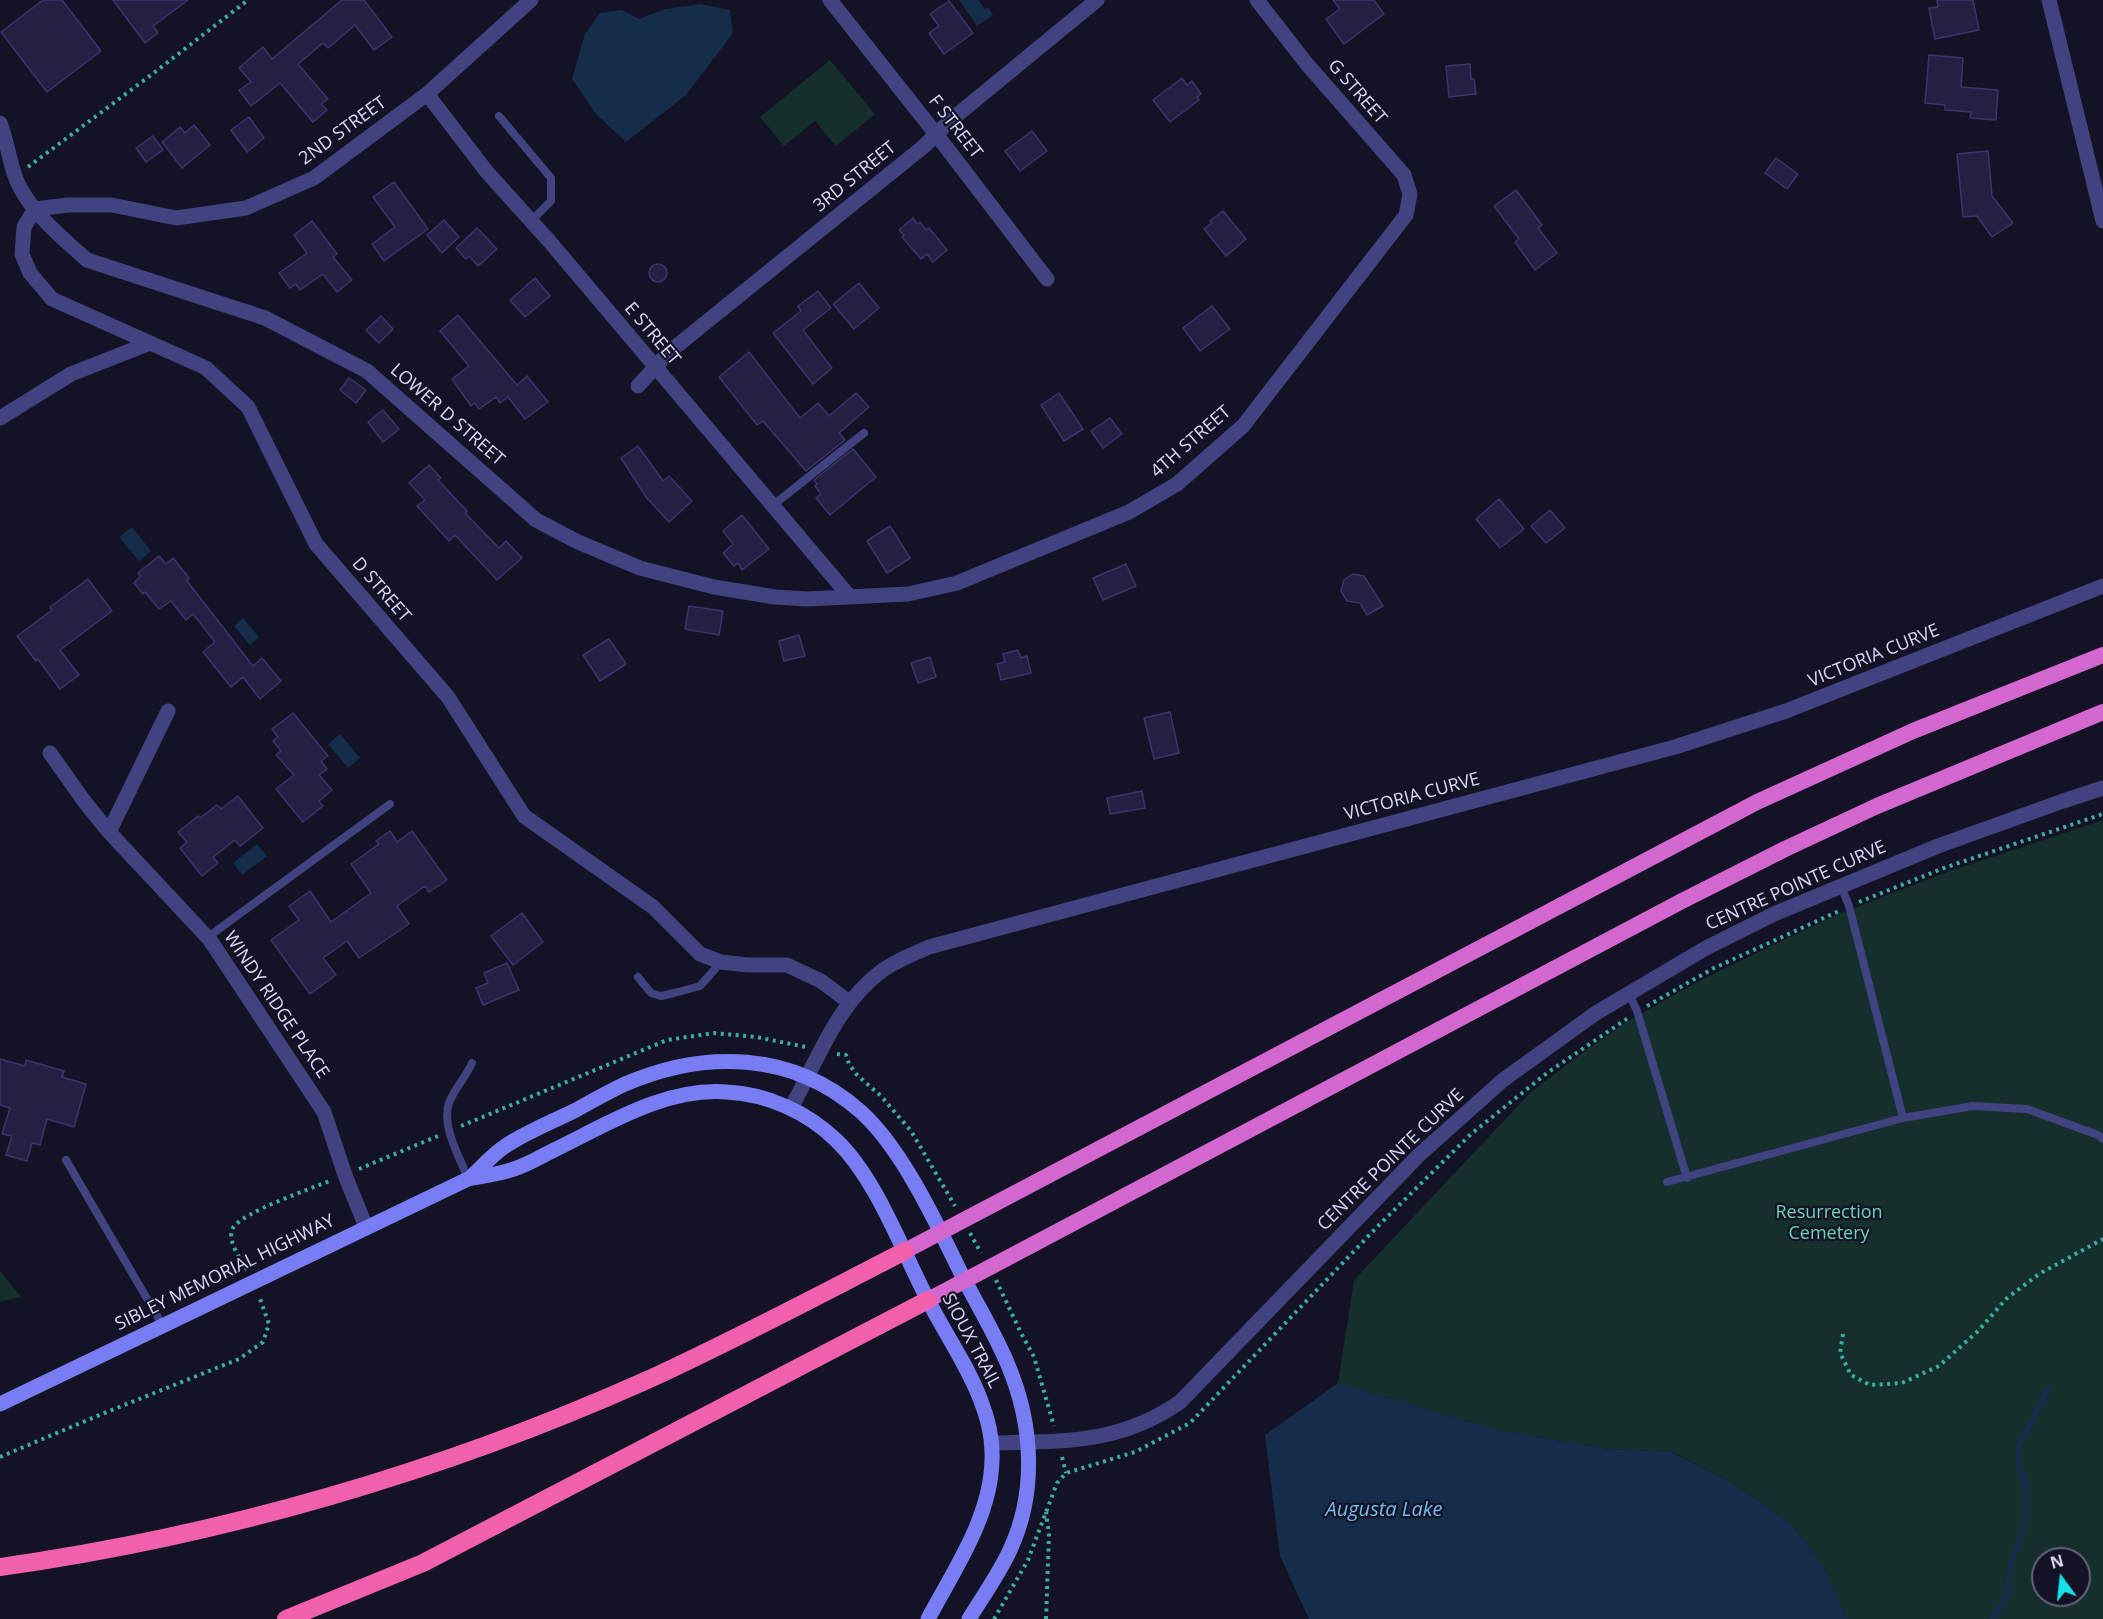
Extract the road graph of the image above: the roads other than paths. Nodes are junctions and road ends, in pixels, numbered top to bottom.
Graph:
1 (531, 0) edge
2 (830, 0) edge
3 (1097, 0) edge
4 (1257, 0) edge
5 (2049, 0) edge
6 (427, 94) junction
7 (499, 116) dead end
8 (0, 123) edge
9 (936, 134) junction
10 (35, 208) junction
11 (1406, 215) joint
12 (531, 221) junction
13 (2103, 221) edge
14 (1047, 279) dead end
15 (150, 343) junction
16 (655, 368) junction
17 (638, 386) dead end
18 (0, 418) edge
19 (864, 433) dead end
20 (772, 506) junction
21 (2103, 586) edge
22 (850, 597) junction
23 (2103, 655) edge
24 (168, 711) dead end
25 (2103, 712) edge
26 (50, 753) dead end
27 (2103, 788) edge
28 (390, 804) dead end
29 (109, 832) junction
30 (1841, 886) junction
31 (208, 937) junction
32 (720, 962) junction
33 (638, 977) dead end
34 (1628, 992) junction
35 (849, 1002) junction
36 (472, 1062) dead end
37 (807, 1078) junction
38 (791, 1108) junction
39 (1903, 1118) junction
40 (2103, 1139) edge
41 (66, 1160) dead end
42 (1687, 1178) junction
43 (468, 1179) junction
44 (1667, 1182) dead end
45 (366, 1227) junction
46 (941, 1232) junction
47 (905, 1251) junction
48 (964, 1281) junction
49 (928, 1300) junction
50 (163, 1326) junction
51 (0, 1404) edge
52 (1028, 1442) junction
53 (991, 1443) junction
54 (0, 1567) edge
55 (286, 1619) edge
56 (928, 1619) edge
57 (969, 1619) edge

1 - 6 street, 2ND STREET
2 - 9 street, F STREET
3 - 9 street, 3RD STREET
4 - 11 street, G STREET
5 - 13 street
6 - 10 street, 2ND STREET
6 - 12 street, E STREET
7 - 12 lane
8 - 10 street
9 - 14 street, F STREET
9 - 16 street, 3RD STREET
10 - 15 street, D STREET
10 - 22 street, LOWER D STREET
11 - 22 street, 4TH STREET
12 - 16 street, E STREET
15 - 18 street
15 - 32 street, D STREET
16 - 17 street, 3RD STREET
16 - 20 street, E STREET
19 - 20 lane
20 - 22 street, E STREET
21 - 35 street, VICTORIA CURVE
23 - 46 highway
24 - 29 street
25 - 48 highway
26 - 29 street, WINDY RIDGE PLACE
27 - 30 street, CENTRE POINTE CURVE
28 - 31 lane
29 - 31 street, WINDY RIDGE PLACE
30 - 34 street, CENTRE POINTE CURVE
30 - 39 lane
31 - 45 street, WINDY RIDGE PLACE
32 - 33 lane
32 - 35 street, D STREET
34 - 42 lane
34 - 52 street, CENTRE POINTE CURVE
35 - 37 street, VICTORIA CURVE
36 - 43 lane
37 - 38 street, VICTORIA CURVE
37 - 43 main road, SIOUX TRAIL
37 - 46 main road, SIOUX TRAIL
38 - 43 main road, SIOUX TRAIL
38 - 47 main road, SIOUX TRAIL
39 - 40 lane
39 - 42 lane
41 - 50 lane
42 - 44 lane
43 - 45 main road, SIBLEY MEMORIAL HIGHWAY
45 - 50 main road, SIBLEY MEMORIAL HIGHWAY
46 - 47 highway
46 - 48 main road, SIOUX TRAIL
47 - 49 main road, SIOUX TRAIL
47 - 54 highway
48 - 49 highway
48 - 52 main road, SIOUX TRAIL
49 - 53 main road, SIOUX TRAIL
49 - 55 highway
50 - 51 main road, SIBLEY MEMORIAL HIGHWAY
52 - 53 street, CENTRE POINTE CURVE
52 - 57 main road, SIOUX TRAIL
53 - 56 main road, SIOUX TRAIL

